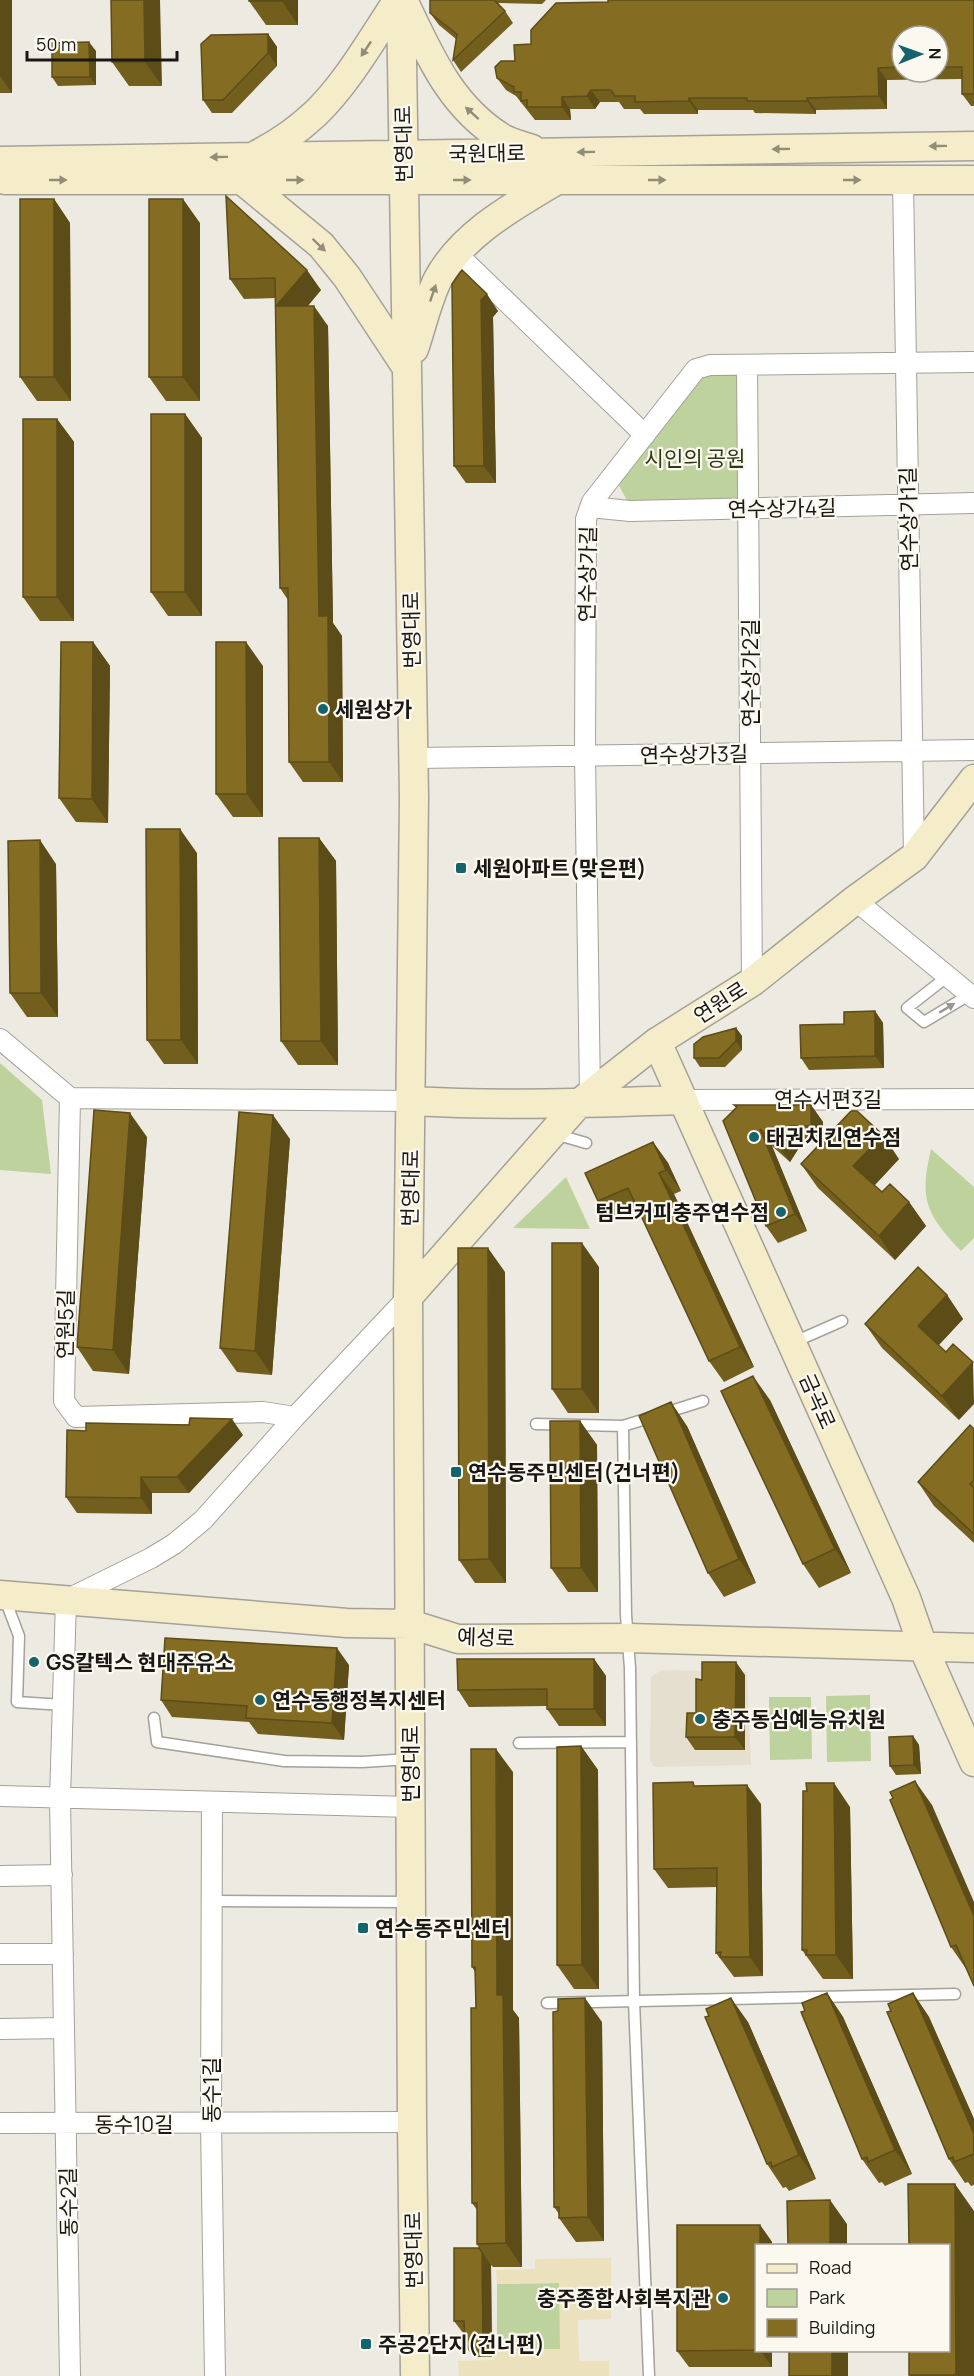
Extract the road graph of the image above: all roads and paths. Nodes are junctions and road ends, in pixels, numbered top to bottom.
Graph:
1 (400, 0) edge
2 (974, 146) edge
3 (540, 152) junction
4 (0, 161) edge
5 (404, 167) junction
6 (248, 168) junction
7 (0, 180) edge
8 (557, 180) junction
9 (903, 180) junction
10 (974, 180) edge
11 (457, 254) junction
12 (974, 362) edge
13 (905, 363) junction
14 (747, 365) junction
15 (407, 369) junction
16 (645, 435) junction
17 (974, 503) edge
18 (907, 505) junction
19 (590, 507) junction
20 (750, 508) junction
21 (913, 750) junction
22 (974, 750) edge
23 (750, 753) junction
24 (585, 755) junction
25 (414, 758) junction
26 (974, 778) edge
27 (914, 858) junction
28 (855, 900) junction
29 (948, 976) junction
30 (752, 982) junction
31 (972, 996) edge
32 (0, 1039) edge
33 (657, 1042) junction
34 (70, 1098) junction
35 (584, 1099) junction
36 (974, 1099) edge
37 (682, 1100) junction
38 (411, 1101) junction
39 (552, 1134) junction
40 (586, 1143) dead end
41 (408, 1297) junction
42 (842, 1322) dead end
43 (792, 1343) junction
44 (703, 1401) dead end
45 (295, 1417) junction
46 (536, 1424) dead end
47 (623, 1426) junction
48 (2, 1595) edge
49 (66, 1600) junction
50 (410, 1624) junction
51 (629, 1638) junction
52 (923, 1647) junction
53 (974, 1648) edge
54 (63, 1705) junction
55 (154, 1718) dead end
56 (631, 1742) junction
57 (519, 1743) dead end
58 (410, 1760) junction
59 (974, 1762) edge
60 (0, 1797) edge
61 (60, 1799) junction
62 (212, 1803) junction
63 (410, 1807) junction
64 (62, 1875) junction
65 (0, 1876) edge
66 (213, 1901) junction
67 (411, 1902) junction
68 (0, 1954) edge
69 (63, 1954) junction
70 (955, 1994) dead end
71 (634, 2001) junction
72 (547, 2002) dead end
73 (64, 2028) junction
74 (0, 2029) edge
75 (412, 2122) junction
76 (0, 2123) edge
77 (67, 2123) junction
78 (211, 2124) junction
79 (70, 2376) edge
80 (215, 2376) edge
81 (415, 2376) edge
82 (649, 2376) edge

3 -> 1 street
1 - 5 street, 번영대로
1 -> 6 street
2 -> 3 street, 국원대로
3 - 5 street, 국원대로
6 -> 4 street, 국원대로
5 - 6 street, 국원대로
5 -> 8 street, 국원대로
5 - 15 street, 번영대로
7 -> 6 street, 국원대로
6 -> 15 street
8 -> 9 street, 국원대로
8 - 11 street
9 - 10 street, 국원대로
9 - 13 street, 연수상가1길
15 -> 11 street
11 - 16 street
12 - 13 street, 연수상가길
13 - 14 street, 연수상가길
13 - 18 street, 연수상가1길
14 - 16 street, 연수상가길
14 - 20 street, 연수상가2길
15 - 25 street, 번영대로
16 - 19 street, 연수상가길
17 - 18 street, 연수상가4길
18 - 20 street, 연수상가4길
18 - 21 street, 연수상가1길
19 - 20 street, 연수상가4길
19 - 24 street, 연수상가길
20 - 23 street, 연수상가2길
21 - 22 street, 연수상가3길
21 - 23 street, 연수상가3길
21 - 27 street, 연수상가1길
23 - 24 street, 연수상가3길
23 - 30 street, 연수상가2길
24 - 25 street, 연수상가3길
24 - 35 street, 연수상가길
25 - 38 street, 번영대로
26 - 27 street, 연원로
27 - 28 street, 연원로
28 - 29 street
28 - 30 street, 연원로
29 - 31 street
29 -> 31 lane
30 - 33 street, 연원로
32 - 34 street
33 - 35 street, 연원로
33 - 37 street, 금곡로
34 - 38 street
34 - 45 street, 연원5길
35 - 37 street
35 - 38 street
35 - 39 street, 연원로
36 - 37 street, 연수서편3길
37 - 43 street, 금곡로
38 - 41 street, 번영대로
39 - 40 lane
39 - 41 street, 연원로
41 - 45 street
41 - 50 street, 번영대로
42 - 43 lane
43 - 52 street, 금곡로
44 - 47 lane
45 - 49 street
46 - 47 lane
47 - 51 lane
48 - 49 street, 예성로
48 - 54 lane
49 - 50 street, 예성로
49 - 54 street, 동수2길
50 - 51 street, 예성로
50 - 58 street, 번영대로
51 - 52 street, 예성로
51 - 56 lane
52 - 53 street, 예성로
52 - 59 street, 금곡로
54 - 61 street, 동수2길
55 - 58 lane
56 - 57 lane
56 - 71 lane
58 - 63 street, 번영대로
60 - 61 street
61 - 62 street
61 - 64 street, 동수2길
62 - 63 street
62 - 66 street, 동수1길
63 - 67 street, 번영대로
64 - 65 street
64 - 69 street, 동수2길
66 - 67 lane
66 - 78 street, 동수1길
67 - 75 street, 번영대로
68 - 69 street
69 - 73 street, 동수2길
70 - 71 lane
71 - 72 lane
71 - 82 lane
73 - 74 street
73 - 77 street, 동수2길
75 - 78 street, 동수10길
75 - 81 street, 번영대로
76 - 77 street, 동수10길
77 - 78 street, 동수10길
77 - 79 street, 동수2길
78 - 80 street, 동수1길

